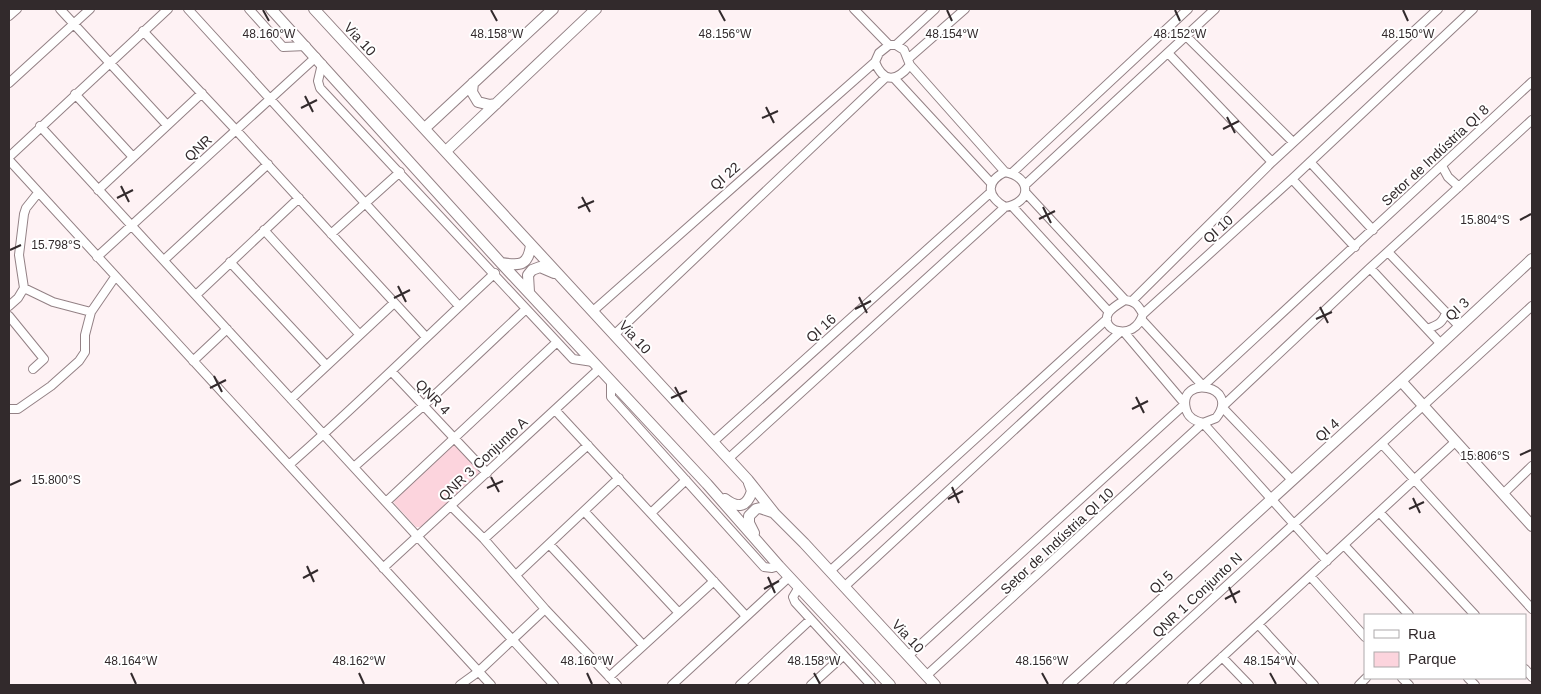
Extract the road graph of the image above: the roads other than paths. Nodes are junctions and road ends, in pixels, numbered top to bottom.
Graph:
1 (17, 9) edge
2 (60, 9) edge
3 (90, 9) edge
4 (168, 9) edge
5 (188, 9) edge
6 (249, 9) edge
7 (270, 9) edge
8 (275, 9) edge
9 (314, 9) edge
10 (553, 9) edge
11 (596, 9) edge
12 (854, 9) edge
13 (935, 9) edge
14 (965, 9) edge
15 (1188, 9) edge
16 (1215, 9) edge
17 (1438, 9) edge
18 (1473, 9) edge
19 (9, 16) edge
20 (280, 19) junction
21 (74, 24) junction
22 (143, 32) junction
23 (1186, 36) junction
24 (892, 45) junction
25 (306, 46) junction
26 (1168, 53) junction
27 (319, 61) junction
28 (909, 61) junction
29 (875, 62) junction
30 (109, 63) junction
31 (890, 78) junction
32 (1532, 82) edge
33 (9, 83) edge
34 (473, 83) junction
35 (202, 93) junction
36 (75, 94) junction
37 (270, 99) junction
38 (496, 104) junction
39 (1532, 120) edge
40 (168, 125) junction
41 (40, 126) junction
42 (424, 128) junction
43 (236, 130) junction
44 (1293, 142) junction
45 (446, 151) junction
46 (133, 157) junction
47 (9, 158) edge
48 (1272, 162) junction
49 (1310, 162) junction
50 (268, 164) junction
51 (1442, 166) junction
52 (400, 172) junction
53 (1009, 172) junction
54 (1292, 179) junction
55 (992, 183) junction
56 (1459, 186) junction
57 (1025, 189) junction
58 (98, 190) junction
59 (991, 192) junction
60 (38, 193) junction
61 (299, 198) junction
62 (365, 203) junction
63 (1008, 206) junction
64 (132, 226) junction
65 (264, 230) junction
66 (1373, 230) junction
67 (331, 234) junction
68 (531, 245) junction
69 (1355, 247) junction
70 (1388, 252) junction
71 (97, 257) junction
72 (1532, 258) edge
73 (164, 260) junction
74 (230, 262) junction
75 (501, 262) junction
76 (1370, 268) junction
77 (495, 273) junction
78 (559, 275) junction
79 (115, 277) junction
80 (24, 288) junction
81 (529, 292) junction
82 (196, 295) junction
83 (1128, 300) junction
84 (394, 303) junction
85 (9, 306) edge
86 (459, 306) junction
87 (1532, 306) edge
88 (526, 309) junction
89 (593, 311) junction
90 (90, 312) junction
91 (1446, 312) junction
92 (9, 316) edge
93 (1108, 316) junction
94 (1142, 317) junction
95 (1459, 326) junction
96 (227, 329) junction
97 (1427, 329) junction
98 (1122, 332) junction
99 (359, 334) junction
100 (614, 334) junction
101 (426, 337) junction
102 (558, 342) junction
103 (1440, 343) junction
104 (194, 360) junction
105 (326, 365) junction
106 (596, 366) junction
107 (33, 369) dead end
108 (392, 372) junction
109 (1401, 381) junction
110 (611, 382) junction
111 (1203, 386) junction
112 (292, 399) junction
113 (1185, 404) junction
114 (424, 405) junction
115 (1423, 406) junction
116 (1222, 407) junction
117 (9, 409) edge
118 (555, 410) junction
119 (1203, 423) junction
120 (324, 435) junction
121 (456, 438) junction
122 (713, 442) junction
123 (1455, 442) junction
124 (1382, 444) junction
125 (588, 445) junction
126 (728, 459) junction
127 (289, 465) junction
128 (1532, 466) edge
129 (354, 467) junction
130 (487, 473) junction
131 (619, 478) junction
132 (686, 480) junction
133 (748, 480) junction
134 (1292, 480) junction
135 (1414, 480) junction
136 (707, 484) junction
137 (1503, 494) junction
138 (1272, 499) junction
139 (386, 502) junction
140 (451, 506) junction
141 (584, 511) junction
142 (651, 513) junction
143 (1380, 513) junction
144 (775, 514) junction
145 (1531, 523) edge
146 (1293, 524) junction
147 (418, 536) junction
148 (484, 539) junction
149 (756, 539) junction
150 (549, 544) junction
151 (1344, 545) junction
152 (1327, 561) junction
153 (779, 566) junction
154 (383, 568) junction
155 (830, 571) junction
156 (516, 575) junction
157 (1310, 576) junction
158 (789, 577) junction
159 (714, 581) junction
160 (844, 587) junction
161 (799, 588) junction
162 (545, 609) junction
163 (1532, 610) edge
164 (679, 613) junction
165 (1408, 614) edge
166 (1474, 614) edge
167 (746, 616) junction
168 (810, 620) junction
169 (1258, 624) junction
170 (1364, 636) edge
171 (512, 640) junction
172 (643, 646) junction
173 (843, 656) junction
174 (908, 656) junction
175 (1222, 657) junction
176 (478, 672) junction
177 (926, 676) junction
178 (609, 677) junction
179 (677, 684) edge
180 (460, 685) edge
181 (491, 685) edge
182 (554, 685) edge
183 (617, 685) edge
184 (740, 685) edge
185 (811, 685) edge
186 (872, 685) edge
187 (890, 685) edge
188 (935, 685) edge
189 (1068, 685) edge
190 (1118, 685) edge
191 (1192, 685) edge
192 (1249, 685) edge
193 (1314, 685) edge

1 - 19 street
2 - 21 street
3 - 21 street
4 - 22 street
5 - 37 street
6 - 25 street
7 - 20 main road
8 - 20 main road
9 - 42 main road, Via 10
10 - 34 main road
11 - 38 main road
12 - 24 street
13 - 24 street
14 - 28 street
15 - 53 street
16 - 23 street
17 - 44 street
18 - 49 street, QI 10
20 - 25 main road
21 - 30 street
21 - 33 street
22 - 30 street
22 - 35 street
23 - 26 street
23 - 44 street
24 - 28 street
24 - 29 street
25 - 27 main road
26 - 48 street
26 - 57 street
27 - 37 street, QNR
27 - 52 street
27 - 75 main road
28 - 31 street
28 - 53 street
29 - 31 street
29 - 89 street, QI 22
30 - 36 street
30 - 40 street
31 - 55 street
31 - 100 street
32 - 51 street, Setor de Indústria QI 8
34 - 38 main road
34 - 42 main road
35 - 40 street
35 - 43 street
36 - 41 street
36 - 46 street
37 - 43 street, QNR
37 - 62 street
38 - 45 main road
39 - 56 street
40 - 46 street
41 - 47 street
41 - 58 street
42 - 45 main road, Via 10
43 - 50 street
43 - 64 street, QNR
44 - 48 street
45 - 68 main road, Via 10
46 - 58 street
47 - 60 street
48 - 83 street
49 - 54 street, QI 10
49 - 66 street
50 - 61 street
50 - 73 street
51 - 56 street
51 - 66 street, Setor de Indústria QI 8
52 - 62 street
52 - 77 street
53 - 55 street
53 - 57 street
54 - 69 street
54 - 94 street, QI 10
55 - 59 street
56 - 70 street
57 - 63 street
57 - 83 street
58 - 64 street
59 - 63 street
59 - 122 street, QI 16
60 - 71 street
60 - 80 street
61 - 65 street
61 - 67 street
62 - 67 street
62 - 86 street
63 - 93 street
63 - 126 street
64 - 71 street, QNR
64 - 73 street
65 - 74 street
65 - 99 street
66 - 69 street, Setor de Indústria QI 8
67 - 84 street
68 - 75 main road
68 - 78 main road, Via 10
69 - 111 street, Setor de Indústria QI 8
70 - 76 street
70 - 91 street
71 - 79 street
72 - 95 main road, QI 3
73 - 82 street
74 - 82 street
74 - 105 street
75 - 81 main road
76 - 97 street
76 - 116 street
77 - 86 street
77 - 88 street
78 - 81 main road
78 - 89 main road, Via 10
79 - 90 street
79 - 104 street
80 - 85 street
80 - 90 street
81 - 106 main road
82 - 96 street
83 - 93 street
83 - 94 street
84 - 99 street
84 - 101 street
86 - 101 street
87 - 115 street, QNR 1 Conjunto N
88 - 102 street
88 - 114 street
89 - 100 main road, Via 10
90 - 117 street
91 - 95 street
91 - 97 street
92 - 107 street
93 - 98 street
93 - 155 street
94 - 98 street
94 - 111 street
95 - 103 main road, QI 3
96 - 104 street
96 - 112 street
97 - 103 street
98 - 113 street
98 - 160 street
99 - 105 street
100 - 122 main road, Via 10
101 - 108 street
102 - 106 street
102 - 121 street
103 - 109 main road, QI 3
104 - 127 street
105 - 112 street
106 - 110 main road
106 - 118 street, QNR 3 Conjunto A
108 - 114 street, QNR 4
108 - 120 street
109 - 115 main road
109 - 134 main road, QI 4
110 - 132 street
110 - 136 main road
111 - 113 street
111 - 116 street
112 - 120 street
113 - 119 street
113 - 174 street, Setor de Indústria QI 10
114 - 121 street, QNR 4
114 - 129 street
115 - 123 main road
115 - 124 street, QNR 1 Conjunto N
116 - 119 street
116 - 134 street
118 - 125 street
118 - 130 street, QNR 3 Conjunto A
119 - 138 street
119 - 177 street, Setor de Indústria QI 10
120 - 127 street
120 - 129 street
121 - 130 street, QNR 4
121 - 139 street
122 - 126 main road, Via 10
123 - 135 street
123 - 137 main road
124 - 135 street
124 - 146 street, QNR 1 Conjunto N
125 - 131 street
125 - 148 street
126 - 133 main road, Via 10
127 - 154 street
128 - 137 street
129 - 139 street
130 - 140 street, QNR 3 Conjunto A
131 - 141 street
131 - 142 street
132 - 142 street
132 - 153 street
133 - 136 main road
133 - 144 main road, Via 10
134 - 138 main road, QI 4
135 - 143 street
135 - 163 street
136 - 149 main road
137 - 145 main road
138 - 146 street
138 - 189 main road, QI 5
139 - 147 street
140 - 147 street, QNR 3 Conjunto A
140 - 148 street
141 - 150 street
141 - 164 street
142 - 159 street
143 - 151 street
143 - 166 street
144 - 149 main road
144 - 155 main road, Via 10
146 - 152 street
146 - 190 street, QNR 1 Conjunto N
147 - 154 street, QNR 3 Conjunto A
147 - 171 street
148 - 156 street
149 - 153 main road
150 - 156 street
150 - 172 street
151 - 152 street
151 - 165 street
152 - 157 street
153 - 158 main road
154 - 176 street
155 - 160 main road, Via 10
156 - 162 street
157 - 169 street
157 - 170 street
158 - 161 main road
158 - 167 street
159 - 164 street
159 - 167 street
160 - 174 main road, Via 10
161 - 168 street
161 - 187 main road
162 - 171 street
162 - 178 street
164 - 172 street
167 - 179 street
168 - 173 street
168 - 184 street
169 - 175 street
169 - 193 street
171 - 176 street
171 - 182 street
172 - 178 street
173 - 185 street
173 - 186 street
174 - 177 main road, Via 10
175 - 191 street
175 - 192 street
176 - 180 street
176 - 181 street
177 - 188 main road, Via 10
178 - 183 street

